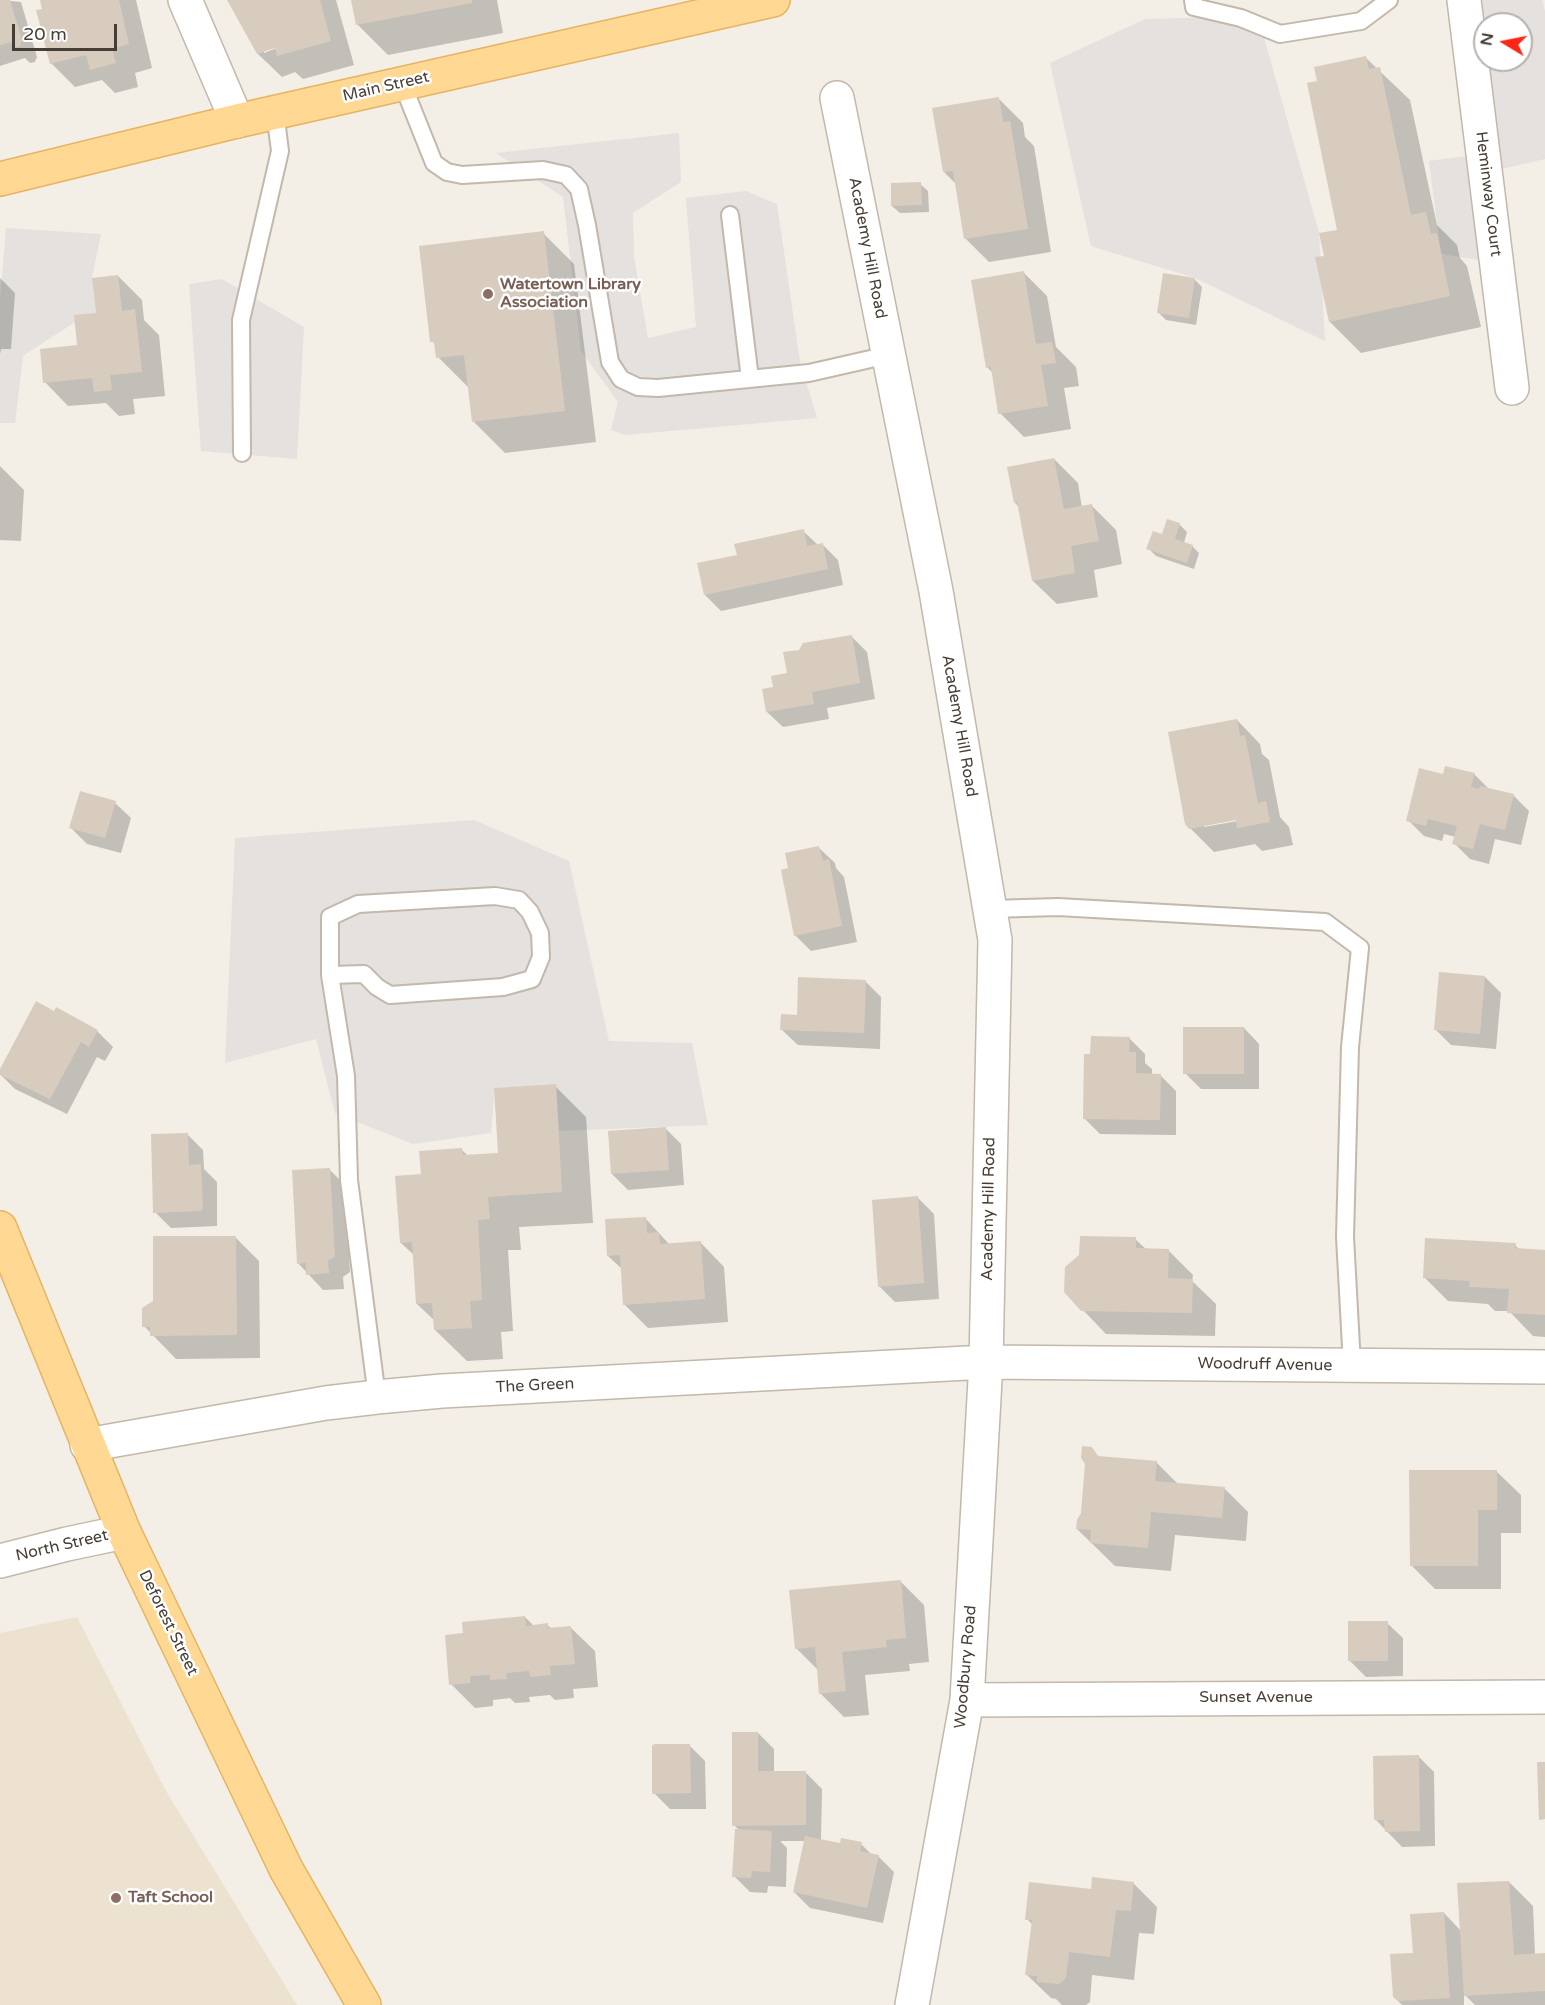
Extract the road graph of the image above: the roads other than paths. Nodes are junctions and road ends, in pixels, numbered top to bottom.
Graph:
1 (184, 0) edge
2 (773, 0) edge
3 (1389, 0) edge
4 (1464, 0) edge
5 (1194, 3) edge
6 (687, 9) edge
7 (402, 83) junction
8 (837, 98) dead end
9 (275, 112) junction
10 (237, 121) junction
11 (0, 179) edge
12 (730, 215) dead end
13 (888, 355) junction
14 (750, 379) junction
15 (1512, 388) dead end
16 (242, 453) dead end
17 (990, 909) junction
18 (330, 975) junction
19 (0, 1228) edge
20 (986, 1362) junction
21 (1352, 1365) junction
22 (1545, 1367) edge
23 (377, 1397) junction
24 (87, 1445) junction
25 (124, 1532) junction
26 (0, 1561) edge
27 (1545, 1696) edge
28 (967, 1700) junction
29 (364, 2005) edge
30 (912, 2005) edge

1 - 10 street
2 - 6 main road, Main Street
3 - 5 lane
4 - 15 street, Heminway Court
6 - 7 main road, Main Street
7 - 9 main road, Main Street
7 - 14 lane
8 - 13 street, Academy Hill Road
9 - 10 main road, Main Street
9 - 16 lane
10 - 11 main road, Main Street
12 - 14 lane
13 - 14 lane
13 - 17 street, Academy Hill Road
17 - 20 street, Academy Hill Road
17 - 21 lane
18 - 18 lane
18 - 23 lane
19 - 24 main road, Deforest Street
20 - 21 street, Woodruff Avenue
20 - 23 street, The Green
20 - 28 street, Woodbury Road
21 - 22 street, Woodruff Avenue
23 - 24 street, The Green
24 - 25 main road, Deforest Street
25 - 26 street, North Street
25 - 29 main road, Deforest Street
27 - 28 street, Sunset Avenue
28 - 30 street, Woodbury Road

